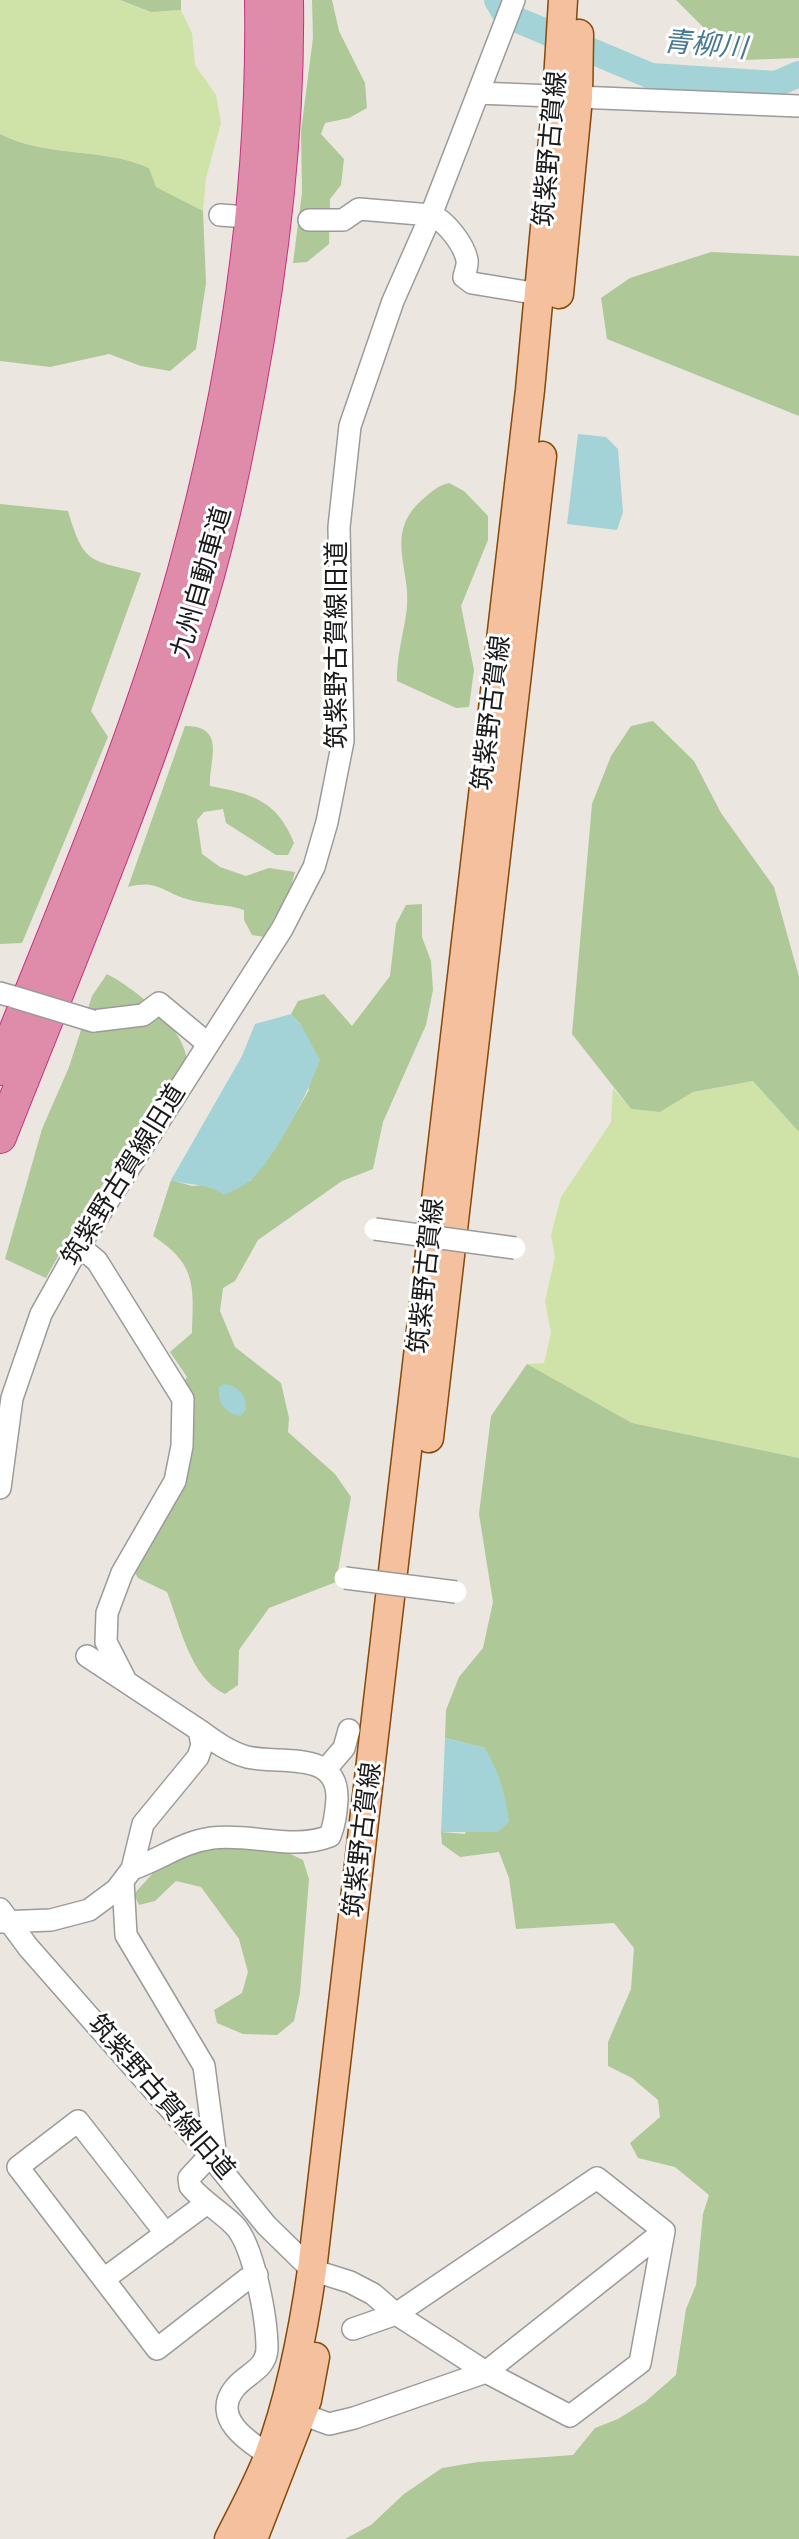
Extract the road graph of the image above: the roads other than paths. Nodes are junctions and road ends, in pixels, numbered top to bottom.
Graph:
1 (261, 0) edge
2 (287, 0) edge
3 (580, 0) edge
4 (510, 8) edge
5 (569, 33) edge
6 (478, 93) junction
7 (568, 97) junction
8 (799, 106) edge
9 (431, 215) junction
10 (309, 220) dead end
11 (539, 294) junction
12 (7, 995) edge
13 (208, 1043) junction
14 (0, 1069) edge
15 (0, 1138) edge
16 (375, 1229) dead end
17 (79, 1246) junction
18 (515, 1248) dead end
19 (0, 1488) edge
20 (345, 1578) dead end
21 (456, 1592) dead end
22 (88, 1656) dead end
23 (126, 1681) junction
24 (200, 1730) junction
25 (349, 1730) dead end
26 (326, 1769) junction
27 (128, 1875) junction
28 (2, 1917) edge
29 (211, 2158) junction
30 (207, 2203) junction
31 (664, 2231) junction
32 (166, 2234) junction
33 (320, 2272) junction
34 (257, 2275) junction
35 (104, 2279) junction
36 (396, 2314) junction
37 (353, 2329) dead end
38 (486, 2372) junction
39 (302, 2414) junction
40 (269, 2455) junction
41 (229, 2539) edge
42 (253, 2539) edge

1 - 14 highway, 九州自動車道
2 - 15 highway, 九州自動車道
3 - 5 main road, 筑紫野古賀線
4 - 6 street, 筑紫野古賀線旧道
5 - 7 main road, 筑紫野古賀線
6 - 7 street
6 - 9 street, 筑紫野古賀線旧道
7 - 8 street
7 - 11 main road, 筑紫野古賀線
7 - 33 main road, 筑紫野古賀線
9 - 10 street
9 - 11 street
9 - 13 street, 筑紫野古賀線旧道
11 - 33 main road, 筑紫野古賀線
12 - 13 street, bridge
13 - 17 street, 筑紫野古賀線旧道
16 - 18 street, bridge
17 - 19 street, 筑紫野古賀線旧道
17 - 23 street
20 - 21 street, bridge
22 - 23 street
23 - 24 street
24 - 26 street
24 - 27 street
25 - 26 street
26 - 27 street
27 - 28 street
27 - 29 street
28 - 29 street, 筑紫野古賀線旧道
29 - 30 street
29 - 33 street, 筑紫野古賀線旧道
30 - 32 street
30 - 34 street
31 - 36 street
31 - 38 street
31 - 38 street
32 - 35 street
32 - 35 street
33 - 36 street
33 - 39 main road, 筑紫野古賀線
33 - 40 main road, 筑紫野古賀線
34 - 35 street
34 - 40 street
36 - 37 street
36 - 38 street
38 - 39 street
39 - 42 main road, 筑紫野古賀線
40 - 41 main road, 筑紫野古賀線

